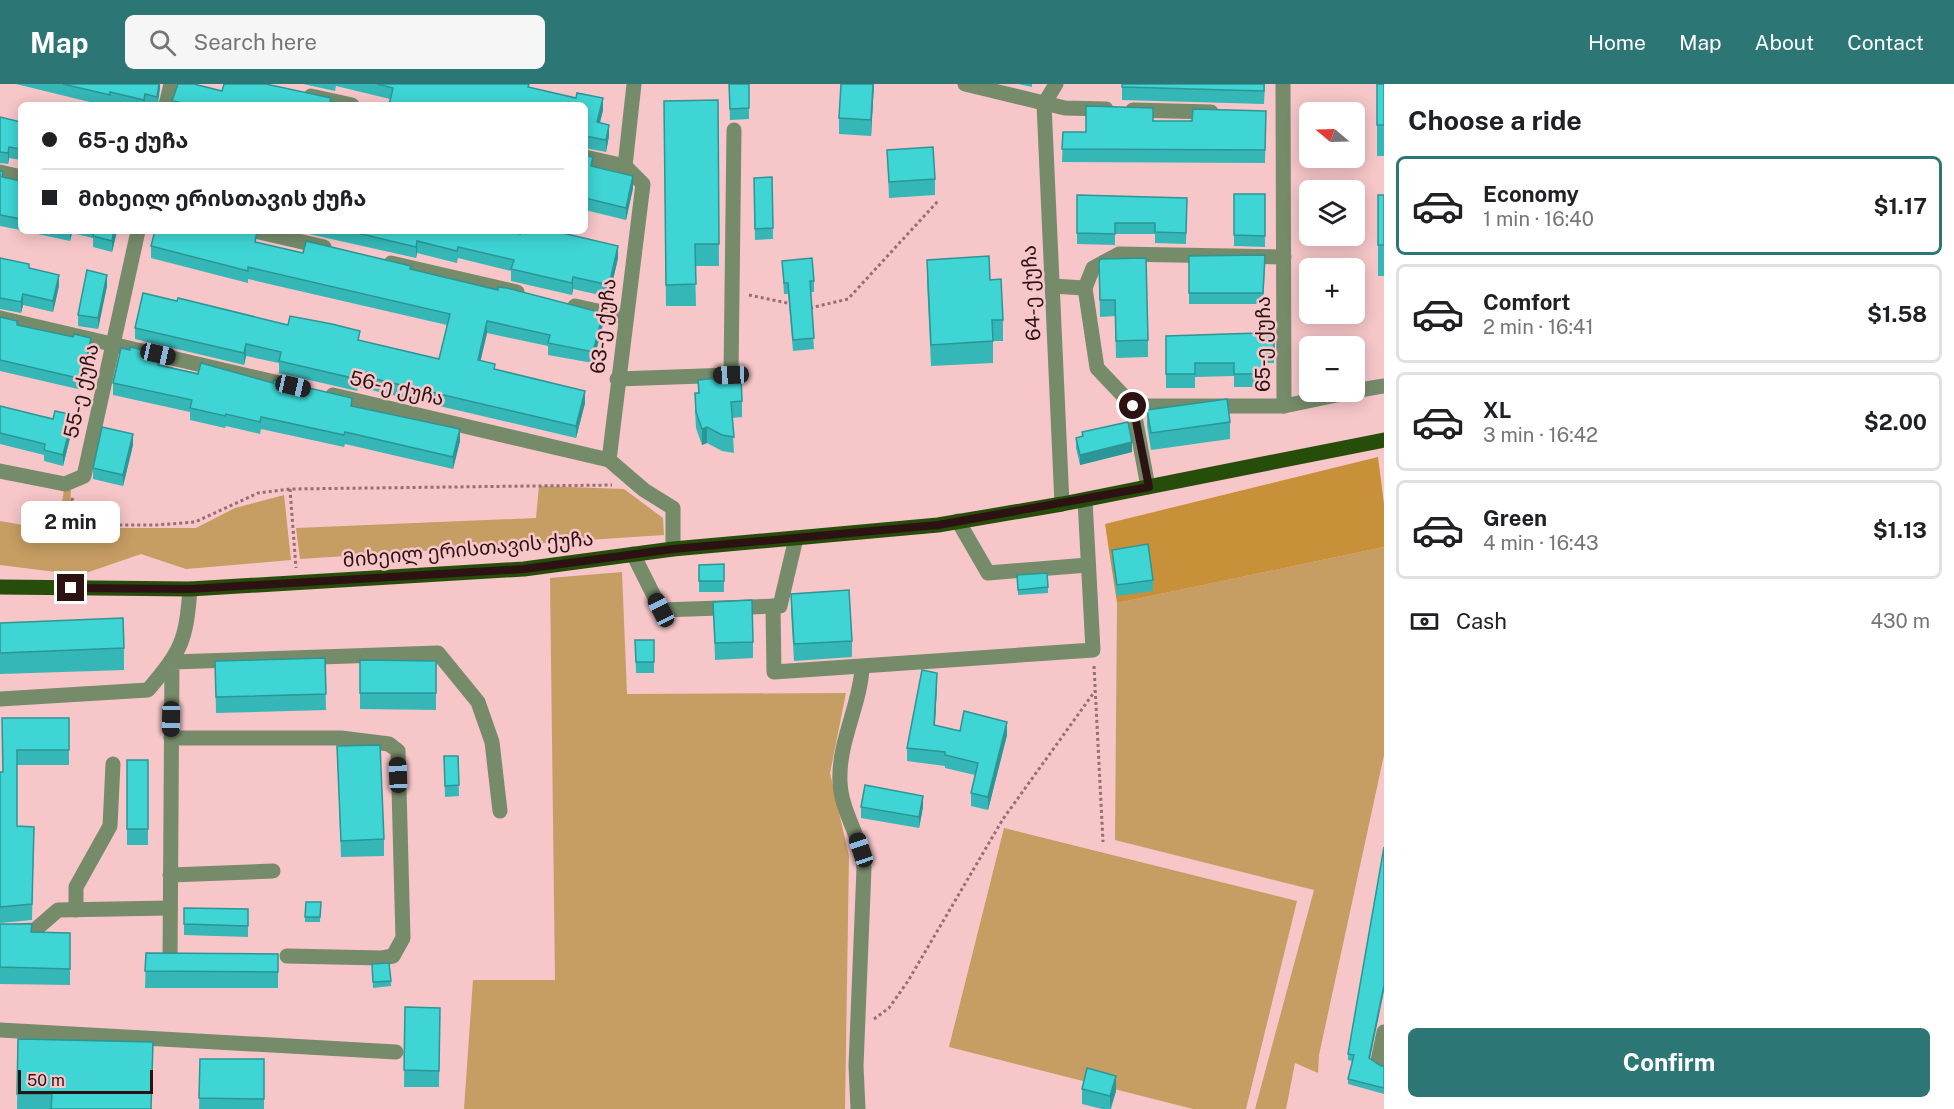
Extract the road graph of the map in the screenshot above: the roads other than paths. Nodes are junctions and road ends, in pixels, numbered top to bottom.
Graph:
1 (171, 84) edge
2 (634, 84) edge
3 (1056, 84) edge
4 (1282, 84) edge
5 (973, 85) edge
6 (300, 93) edge
7 (167, 102) edge
8 (339, 102) edge
9 (1044, 104) junction
10 (1225, 112) edge
11 (734, 130) dead end
12 (588, 158) edge
13 (626, 166) junction
14 (0, 172) edge
15 (18, 176) edge
16 (137, 234) edge
17 (268, 234) edge
18 (336, 250) edge
19 (1284, 256) junction
20 (370, 258) edge
21 (1052, 286) junction
22 (1085, 288) junction
23 (532, 296) edge
24 (555, 301) edge
25 (625, 317) junction
26 (0, 318) edge
27 (113, 344) junction
28 (617, 379) junction
29 (1384, 386) edge
30 (1365, 389) edge
31 (1302, 402) edge
32 (1133, 406) junction
33 (1284, 406) junction
34 (1384, 440) edge
35 (609, 459) junction
36 (0, 471) edge
37 (1149, 487) junction
38 (1085, 500) junction
39 (1062, 504) junction
40 (958, 521) junction
41 (796, 538) junction
42 (673, 549) junction
43 (633, 554) junction
44 (1088, 565) junction
45 (0, 587) edge
46 (190, 589) junction
47 (773, 606) junction
48 (172, 662) junction
49 (862, 668) junction
50 (0, 699) edge
51 (171, 738) junction
52 (113, 764) dead end
53 (500, 811) dead end
54 (273, 871) dead end
55 (170, 875) junction
56 (170, 908) junction
57 (76, 910) junction
58 (0, 932) edge
59 (287, 956) dead end
60 (170, 962) edge
61 (0, 1030) edge
62 (1384, 1032) edge
63 (396, 1052) dead end
64 (1384, 1063) edge
65 (858, 1109) edge

1 - 7 street
2 - 13 street
3 - 9 street
4 - 19 street, 65-ე ქუჩა
5 - 9 street
6 - 8 street
9 - 10 street
9 - 21 street, 64-ე ქუჩა
11 - 28 street
12 - 13 street
13 - 25 street, 63-ე ქუჩა
14 - 15 street
16 - 27 street, 55-ე ქუჩა
17 - 18 street
19 - 22 street
19 - 33 street, 65-ე ქუჩა
20 - 23 street
21 - 22 street
21 - 39 street, 64-ე ქუჩა
22 - 32 street
24 - 25 street
25 - 28 street, 63-ე ქუჩა
26 - 27 street, 56-ე ქუჩა
27 - 35 street, 56-ე ქუჩა
27 - 36 street, 55-ე ქუჩა
28 - 35 street, 63-ე ქუჩა
29 - 30 street
31 - 33 street
32 - 33 street, 65-ე ქუჩა
32 - 37 street
34 - 37 main road, მიხეილ ერისთავის ქუჩა
35 - 42 street
37 - 38 main road, მიხეილ ერისთავის ქუჩა
38 - 39 main road, მიხეილ ერისთავის ქუჩა
38 - 44 street
39 - 40 main road, მიხეილ ერისთავის ქუჩა
40 - 41 main road, მიხეილ ერისთავის ქუჩა
40 - 44 street
41 - 42 main road, მიხეილ ერისთავის ქუჩა
41 - 47 street
42 - 43 main road, მიხეილ ერისთავის ქუჩა
43 - 46 main road, მიხეილ ერისთავის ქუჩა
43 - 47 street
44 - 49 street
45 - 46 main road, მიხეილ ერისთავის ქუჩა
46 - 48 street
47 - 49 street
48 - 50 street
48 - 51 street
48 - 53 street
49 - 65 street
51 - 55 street
51 - 59 street
52 - 57 street
54 - 55 street
55 - 56 street
56 - 57 street
56 - 60 street
57 - 58 street
61 - 63 street
62 - 64 street

